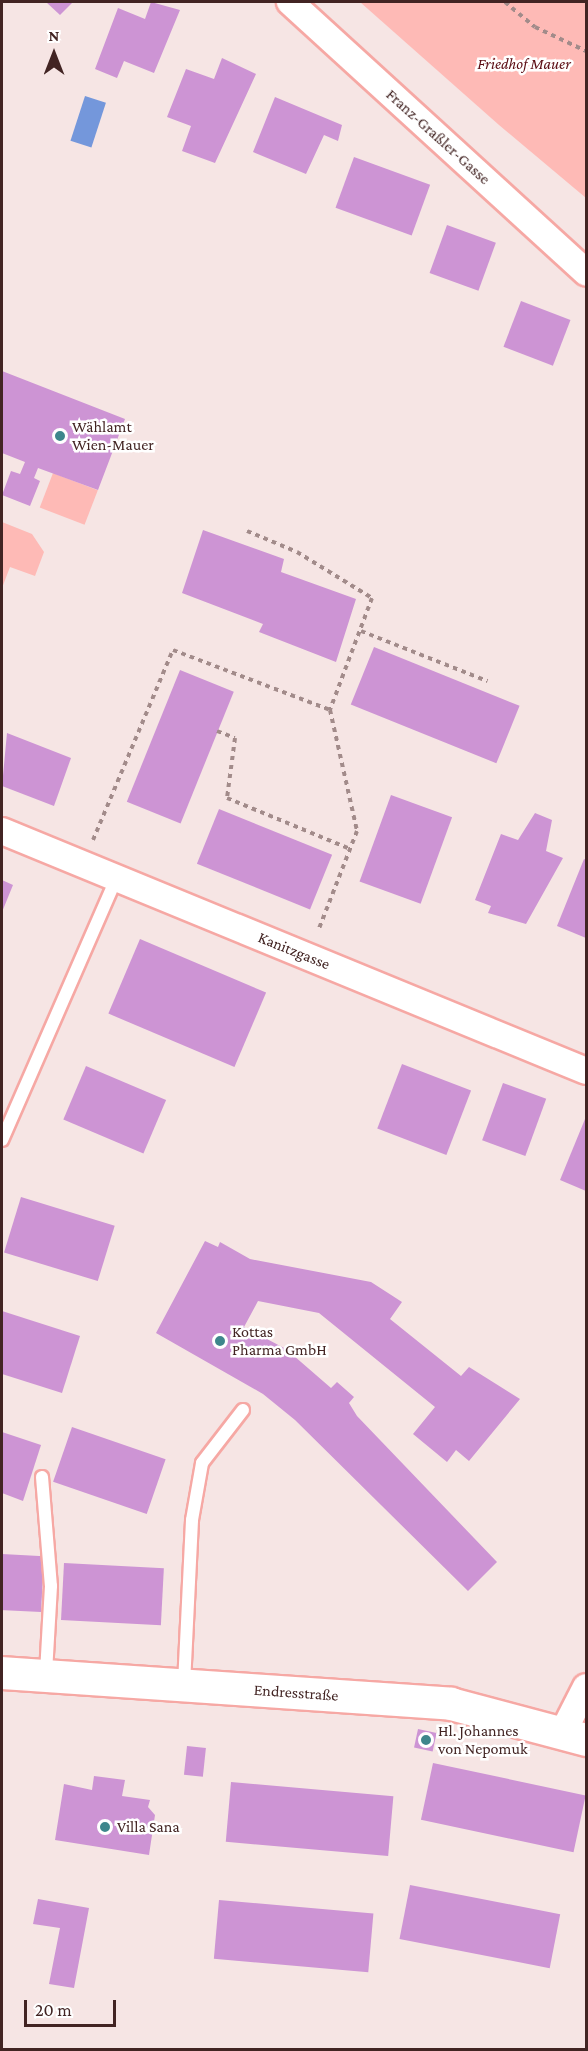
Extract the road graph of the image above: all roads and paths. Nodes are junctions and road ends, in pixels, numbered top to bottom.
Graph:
1 (290, 2) edge
2 (505, 2) edge
3 (586, 51) edge
4 (586, 272) edge
5 (247, 531) dead end
6 (361, 631) junction
7 (488, 681) dead end
8 (330, 710) junction
9 (217, 731) dead end
10 (2, 831) edge
11 (350, 849) junction
12 (82, 865) junction
13 (116, 879) junction
14 (308, 957) junction
15 (586, 1071) edge
16 (2, 1140) edge
17 (243, 1410) dead end
18 (42, 1477) dead end
19 (2, 1673) edge
20 (46, 1675) junction
21 (184, 1685) junction
22 (586, 1687) edge
23 (575, 1735) edge

1 - 4 street, Franz-Graßler-Gasse
2 - 3 path
5 - 6 path
6 - 7 path
6 - 8 path
8 - 11 path
8 - 12 path
9 - 11 path
10 - 12 street, Kanitzgasse
11 - 14 path
12 - 13 street, Kanitzgasse
13 - 14 street, Kanitzgasse
13 - 16 lane
14 - 15 street, Kanitzgasse
17 - 21 lane
18 - 20 lane
19 - 20 street, Endresstraße
20 - 21 street, Endresstraße
21 - 23 street, Endresstraße
22 - 23 street

